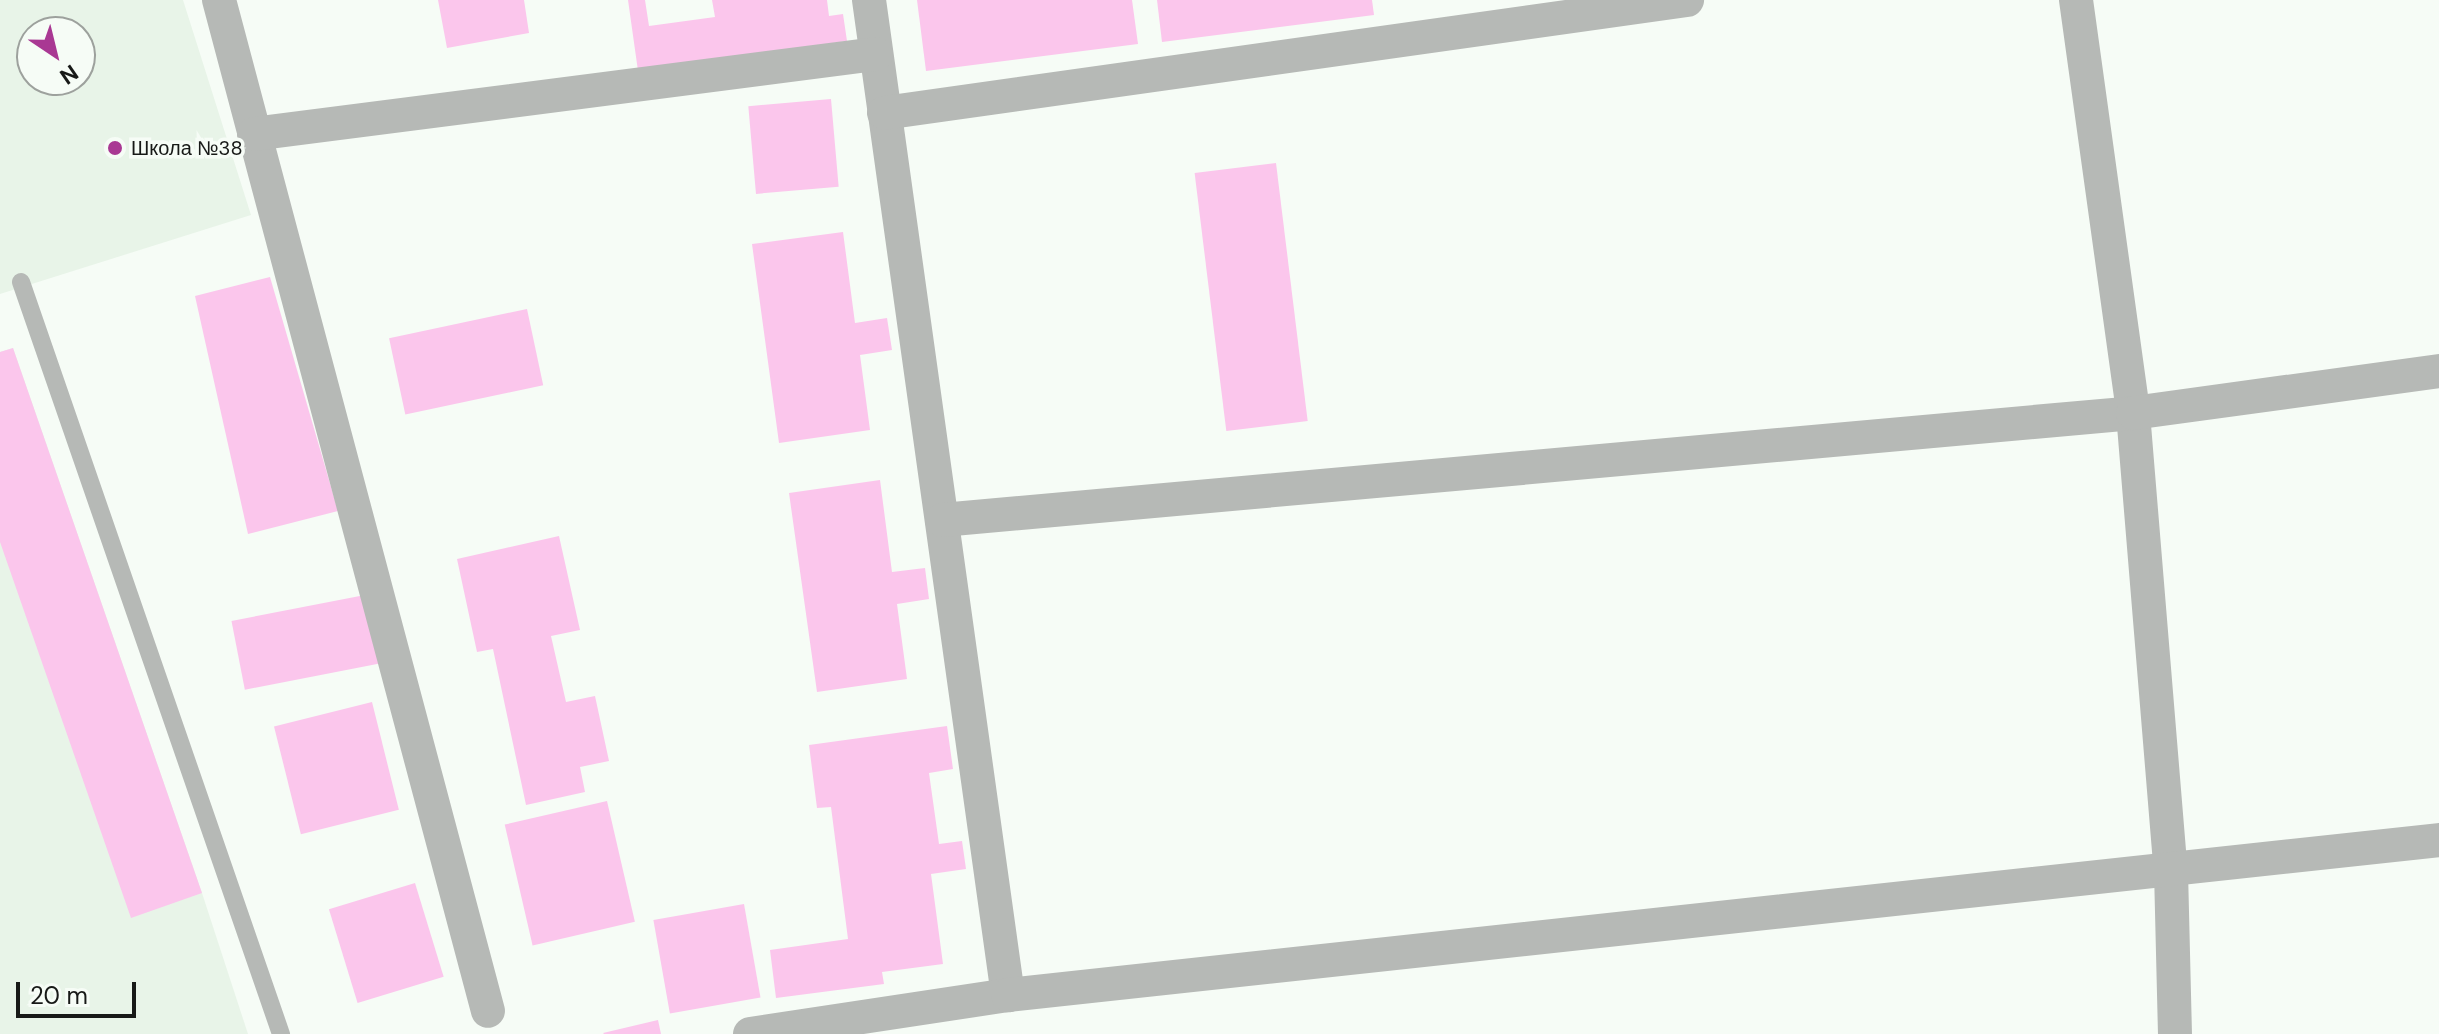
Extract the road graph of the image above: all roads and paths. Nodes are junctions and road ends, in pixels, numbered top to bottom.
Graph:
1 (219, 0) edge
2 (869, 0) edge
3 (1687, 0) edge
4 (2076, 0) edge
5 (876, 54) junction
6 (884, 113) junction
7 (254, 134) junction
8 (21, 282) dead end
9 (2439, 371) edge
10 (2133, 413) junction
11 (942, 520) junction
12 (2439, 840) edge
13 (2171, 871) junction
14 (1008, 995) junction
15 (488, 1011) dead end
16 (281, 1034) edge
17 (750, 1034) edge
18 (2175, 1034) edge

1 - 7 street
2 - 5 street
3 - 6 street
4 - 10 street
5 - 6 street
5 - 7 street
6 - 11 street
7 - 15 street
8 - 16 lane
9 - 10 street
10 - 11 street
10 - 13 street
11 - 14 street
12 - 13 street
13 - 14 street
13 - 18 street
14 - 17 street

